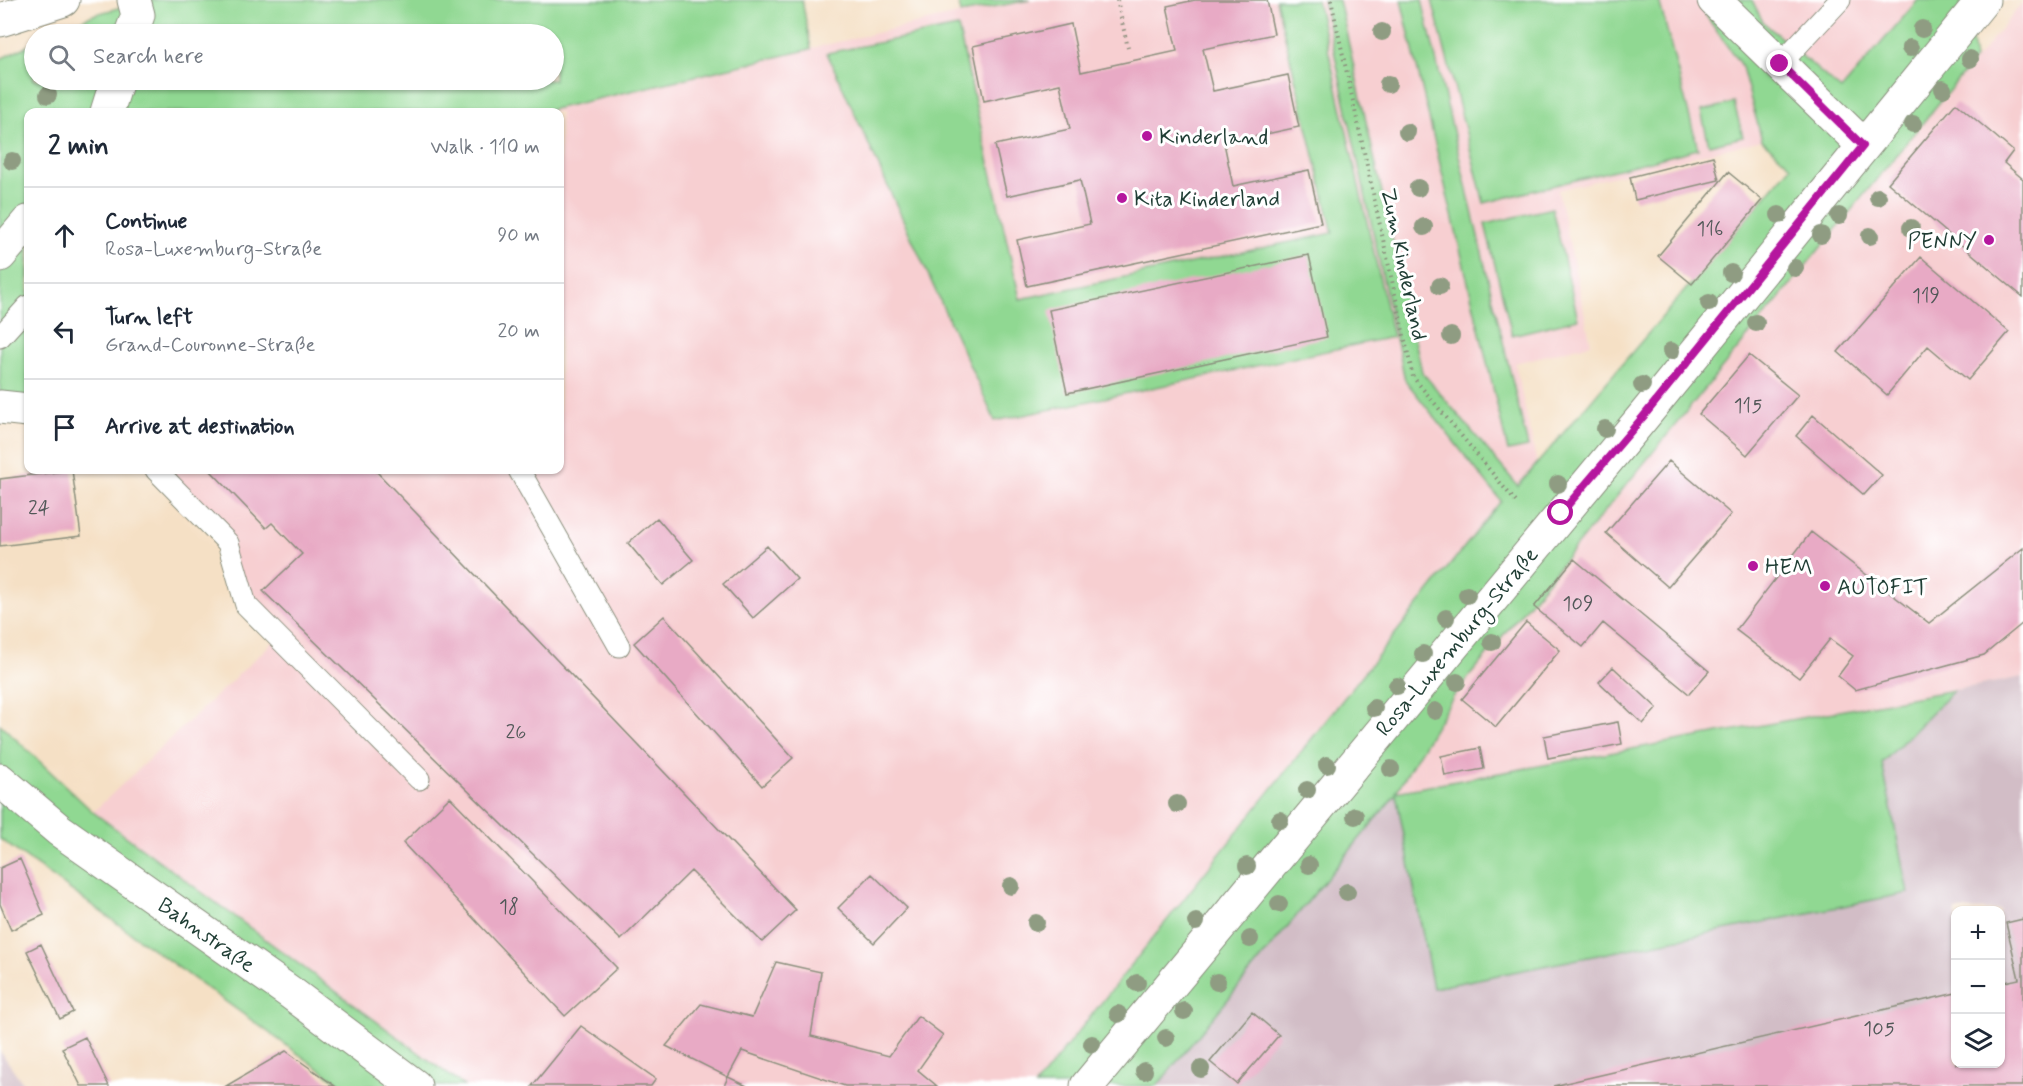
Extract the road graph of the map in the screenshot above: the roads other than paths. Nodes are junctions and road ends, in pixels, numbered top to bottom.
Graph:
1 (63, 0) edge
2 (134, 0) edge
3 (1714, 0) edge
4 (1840, 0) edge
5 (1983, 0) edge
6 (0, 20) edge
7 (135, 24) edge
8 (1780, 64) junction
9 (114, 90) edge
10 (108, 108) edge
11 (1863, 146) junction
12 (24, 227) edge
13 (0, 255) edge
14 (24, 310) edge
15 (1, 334) edge
16 (0, 407) edge
17 (24, 410) edge
18 (160, 474) edge
19 (521, 474) edge
20 (619, 645) dead end
21 (419, 779) dead end
22 (0, 780) edge
23 (415, 1086) edge
24 (1087, 1086) edge

1 - 6 main road
2 - 7 main road
3 - 8 main road
4 - 8 lane
5 - 11 main road, Rosa-Luxemburg-Straße
8 - 11 main road
9 - 10 main road
11 - 24 main road, Rosa-Luxemburg-Straße
12 - 13 main road
14 - 15 lane
16 - 17 main road
18 - 21 lane
19 - 20 lane
22 - 23 main road, Bahnstraße

